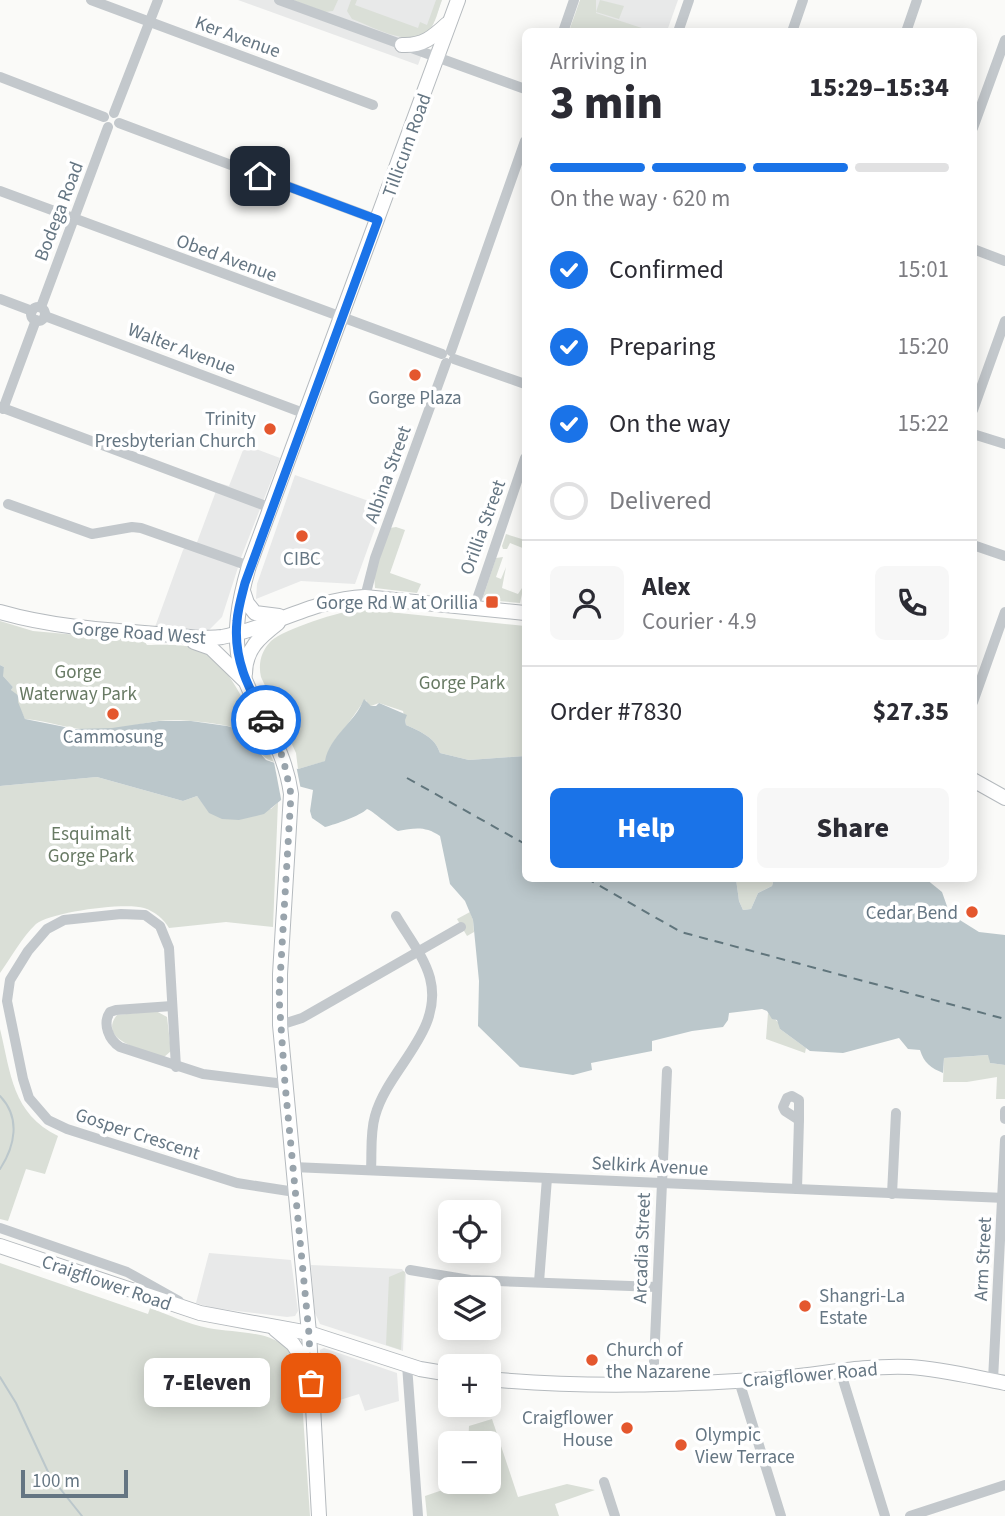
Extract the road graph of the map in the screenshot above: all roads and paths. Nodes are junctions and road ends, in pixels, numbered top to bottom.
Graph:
1 (91, 0) edge
2 (158, 0) edge
3 (279, 0) edge
4 (458, 0) edge
5 (574, 0) edge
6 (689, 0) edge
7 (803, 0) edge
8 (918, 0) edge
9 (451, 20) junction
10 (150, 22) junction
11 (565, 28) edge
12 (679, 28) edge
13 (793, 28) edge
14 (908, 28) edge
15 (1005, 40) edge
16 (402, 46) junction
17 (437, 58) junction
18 (0, 78) edge
19 (522, 88) edge
20 (373, 105) dead end
21 (977, 117) edge
22 (111, 120) junction
23 (522, 149) edge
24 (0, 191) edge
25 (74, 219) junction
26 (378, 220) junction
27 (977, 250) edge
28 (1005, 261) edge
29 (0, 299) edge
30 (38, 314) junction
31 (342, 318) junction
32 (1005, 321) edge
33 (448, 357) junction
34 (992, 358) junction
35 (1005, 363) edge
36 (522, 383) edge
37 (977, 399) edge
38 (2, 408) edge
39 (306, 414) junction
40 (977, 435) edge
41 (1005, 444) edge
42 (522, 467) edge
43 (8, 504) dead end
44 (271, 509) junction
45 (977, 546) edge
46 (1005, 556) edge
47 (249, 566) junction
48 (243, 590) junction
49 (365, 597) junction
50 (474, 608) junction
51 (0, 612) edge
52 (1005, 612) edge
53 (522, 613) edge
54 (287, 616) junction
55 (236, 633) junction
56 (173, 635) junction
57 (245, 681) junction
58 (977, 691) edge
59 (977, 782) edge
60 (1005, 798) edge
61 (396, 916) dead end
62 (461, 927) dead end
63 (417, 952) junction
64 (172, 1006) junction
65 (281, 1025) junction
66 (176, 1067) junction
67 (667, 1071) dead end
68 (285, 1084) junction
69 (1005, 1111) edge
70 (895, 1113) dead end
71 (1005, 1119) edge
72 (799, 1120) dead end
73 (1005, 1140) edge
74 (293, 1167) junction
75 (371, 1170) junction
76 (547, 1178) junction
77 (662, 1183) junction
78 (797, 1189) junction
79 (295, 1192) junction
80 (892, 1194) junction
81 (1004, 1198) edge
82 (0, 1228) edge
83 (18, 1235) junction
84 (7, 1248) edge
85 (410, 1270) dead end
86 (539, 1282) junction
87 (657, 1287) junction
88 (200, 1313) junction
89 (257, 1324) junction
90 (309, 1334) junction
91 (407, 1365) junction
92 (840, 1370) junction
93 (438, 1371) edge
94 (310, 1372) junction
95 (501, 1379) edge
96 (739, 1381) junction
97 (999, 1381) edge
98 (653, 1385) junction
99 (604, 1482) dead end
100 (1005, 1485) edge
101 (319, 1516) edge
102 (418, 1516) edge
103 (615, 1516) edge
104 (781, 1516) edge
105 (886, 1516) edge
106 (910, 1516) edge

1 - 10 street, Ker Avenue
2 - 10 street, Bodega Road
3 - 16 street
4 - 9 main road, Tillicum Road
5 - 11 street
6 - 12 street
7 - 13 street
8 - 14 street
9 - 16 main road
9 - 17 main road, Tillicum Road
10 - 20 street, Ker Avenue
10 - 22 street, Bodega Road
15 - 21 street
16 - 17 street
17 - 19 street
17 - 26 main road, Tillicum Road
18 - 22 street
22 - 25 street, Bodega Road
22 - 26 street
23 - 33 street, Albina Street
24 - 25 street, Obed Avenue
25 - 30 street, Bodega Road
25 - 31 street, Obed Avenue
26 - 31 main road, Tillicum Road
27 - 28 street
29 - 30 street, Walter Avenue
30 - 38 street, Bodega Road
30 - 39 street, Walter Avenue
31 - 33 street, Obed Avenue
31 - 39 main road, Tillicum Road
32 - 34 street
33 - 36 street, Obed Avenue
33 - 49 street, Albina Street
34 - 35 street
34 - 37 street
38 - 44 street
39 - 44 main road, Tillicum Road
40 - 41 street
42 - 50 street, Orillia Street
43 - 47 street
44 - 47 main road, Tillicum Road
45 - 46 street
47 - 48 main road, Tillicum Road
48 - 54 main road
48 - 55 main road, Tillicum Road
49 - 50 main road, Gorge Road West
49 - 54 main road, Gorge Road West
50 - 53 main road, Gorge Road West
51 - 56 main road, Gorge Road West
52 - 58 street
54 - 55 main road, Gorge Road West
54 - 57 main road
55 - 56 main road, Gorge Road West
55 - 57 main road, Tillicum Road
56 - 57 main road
57 - 65 main road, Tillicum Road
59 - 60 main road
61 - 63 street
62 - 63 street
63 - 65 street
63 - 75 street
64 - 66 street, Gosper Crescent
64 - 66 street
64 - 79 street, Gosper Crescent
65 - 68 main road, Tillicum Road
66 - 68 street
67 - 77 street, Arcadia Street
68 - 74 main road, Tillicum Road
69 - 71 street
70 - 80 street
72 - 78 street
73 - 81 street, Arm Street
74 - 75 street, Selkirk Avenue
74 - 79 main road, Tillicum Road
75 - 76 street, Selkirk Avenue
76 - 77 street, Selkirk Avenue
76 - 86 street
77 - 78 street, Selkirk Avenue
77 - 87 street, Arcadia Street
78 - 80 street, Selkirk Avenue
79 - 90 main road, Tillicum Road
80 - 81 street, Selkirk Avenue
81 - 97 street, Arm Street
82 - 83 street, Craigflower Road
83 - 84 street, Craigflower Road
83 - 88 street, Craigflower Road
84 - 88 main road, Craigflower Road
85 - 86 street
86 - 87 street
87 - 98 street, Arcadia Street
88 - 89 main road, Craigflower Road
89 - 90 main road, Craigflower Road
89 - 94 main road
90 - 91 main road, Craigflower Road
90 - 94 main road, Tillicum Road
91 - 93 main road, Craigflower Road
91 - 102 street
92 - 96 main road, Craigflower Road
92 - 97 main road, Craigflower Road
92 - 105 street
94 - 101 main road, Tillicum Road
95 - 98 main road, Craigflower Road
96 - 98 main road, Craigflower Road
96 - 104 street
99 - 103 street
100 - 106 street

